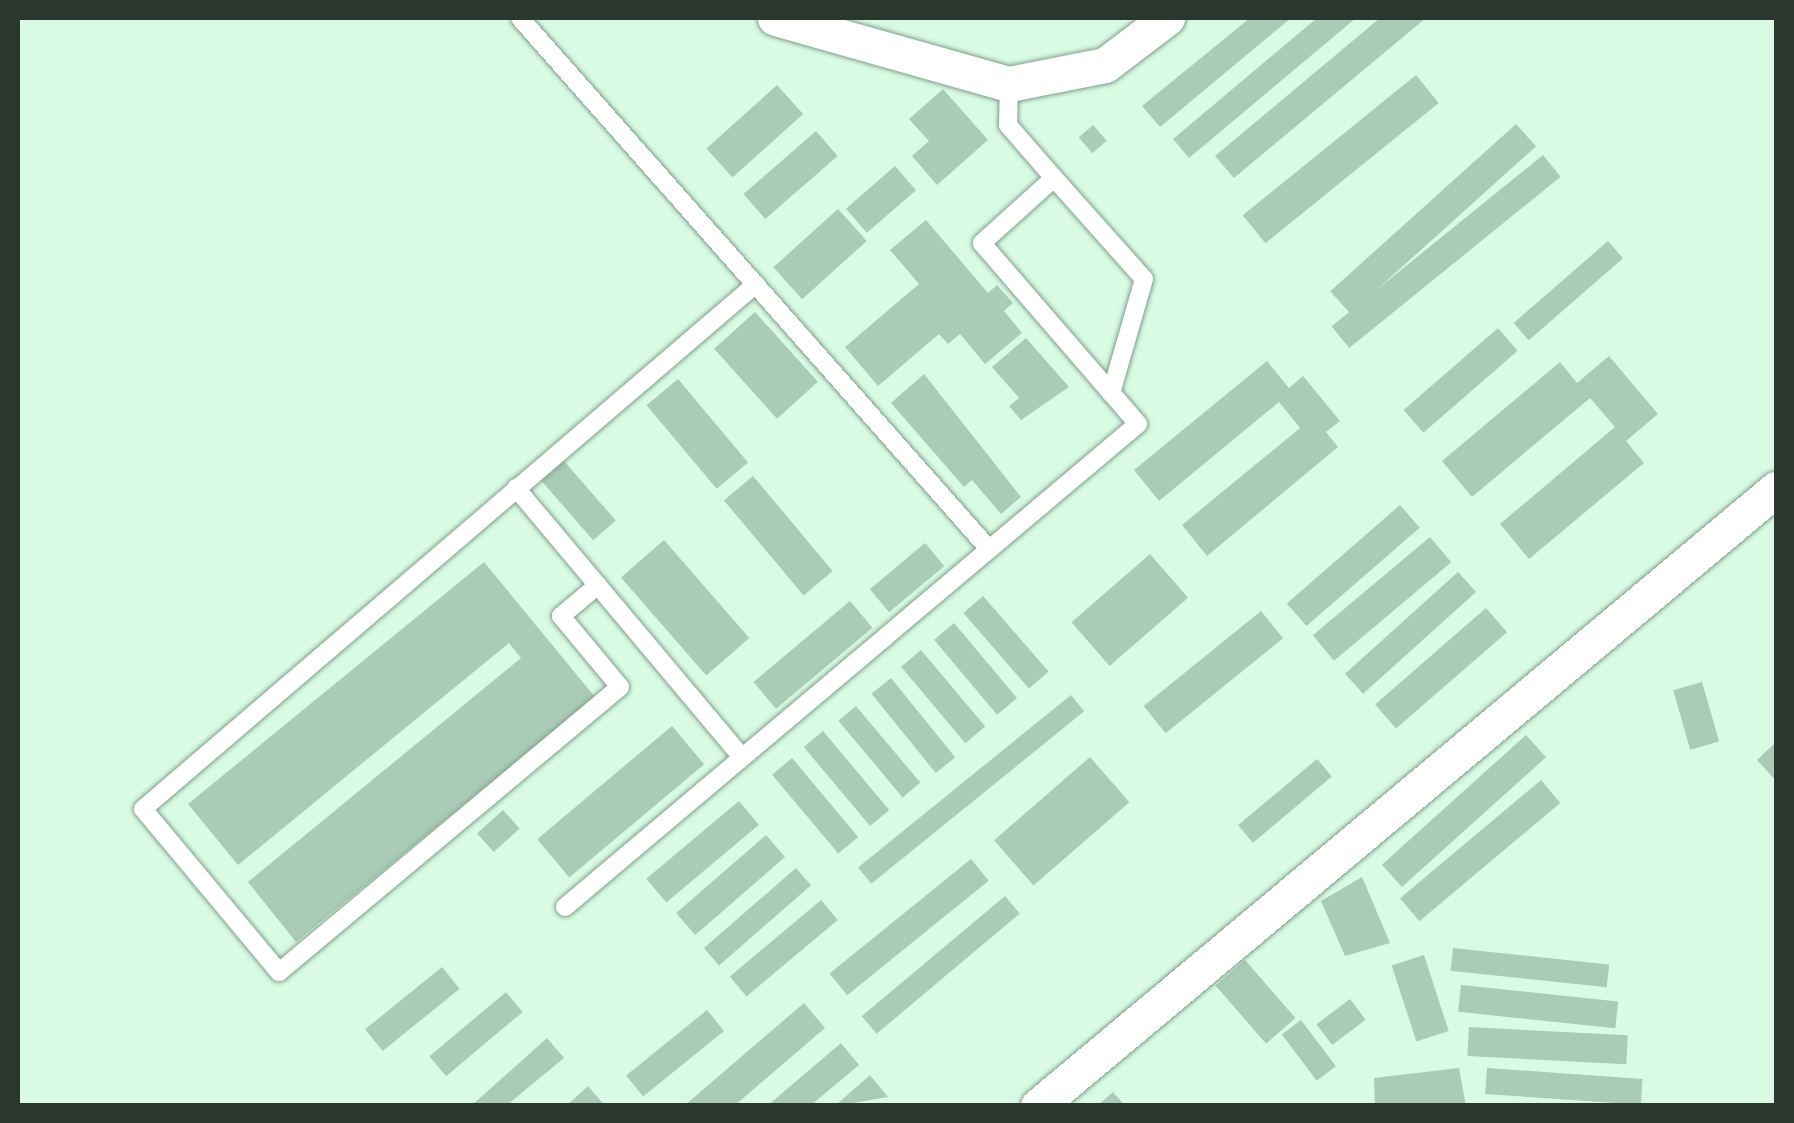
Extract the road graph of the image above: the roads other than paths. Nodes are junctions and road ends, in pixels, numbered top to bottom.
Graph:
1 (520, 18) edge
2 (775, 18) edge
3 (1167, 18) edge
4 (1008, 84) junction
5 (1054, 178) junction
6 (756, 284) junction
7 (1111, 393) junction
8 (516, 488) junction
9 (1776, 489) edge
10 (989, 549) junction
11 (598, 585) junction
12 (742, 757) junction
13 (565, 908) dead end
14 (1038, 1106) edge

1 - 6 lane
2 - 4 street
3 - 4 street
4 - 5 lane
5 - 7 lane
5 - 7 lane
6 - 8 lane
6 - 10 lane
7 - 10 lane
8 - 11 lane
8 - 11 lane
9 - 14 street
10 - 12 lane
11 - 12 lane
12 - 13 lane

